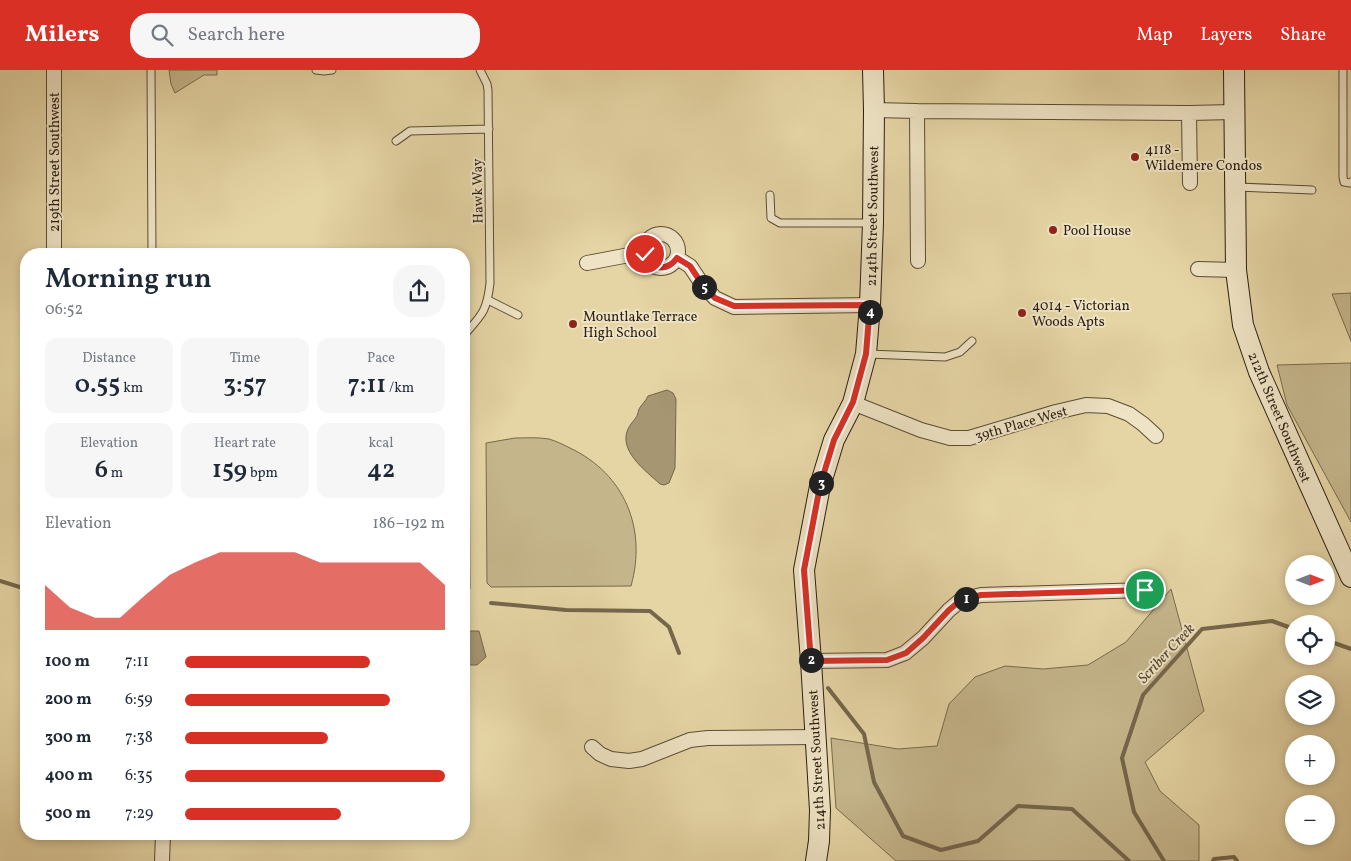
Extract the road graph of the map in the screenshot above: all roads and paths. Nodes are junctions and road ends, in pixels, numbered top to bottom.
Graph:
1 (54, 70) edge
2 (151, 70) edge
3 (316, 70) edge
4 (332, 70) edge
5 (480, 70) edge
6 (873, 70) edge
7 (1234, 70) edge
8 (1343, 70) edge
9 (874, 110) junction
10 (917, 111) junction
11 (1234, 112) junction
12 (1189, 113) junction
13 (489, 129) junction
14 (396, 142) dead end
15 (1351, 182) edge
16 (1190, 184) dead end
17 (1235, 187) junction
18 (1312, 190) dead end
19 (770, 195) dead end
20 (873, 223) junction
21 (54, 248) edge
22 (152, 248) edge
23 (645, 252) junction
24 (677, 258) junction
25 (918, 261) dead end
26 (587, 263) dead end
27 (1198, 269) dead end
28 (1236, 270) junction
29 (488, 300) junction
30 (870, 305) junction
31 (518, 315) dead end
32 (470, 328) edge
33 (972, 341) dead end
34 (866, 354) junction
35 (853, 402) junction
36 (1156, 436) dead end
37 (1351, 576) edge
38 (1145, 590) dead end
39 (811, 661) junction
40 (816, 737) junction
41 (592, 746) dead end
42 (163, 840) edge
43 (162, 861) edge
44 (816, 861) edge

1 - 21 street, 219th Street Southwest
2 - 22 lane
3 - 4 lane
5 - 13 lane, Hawk Way
6 - 9 street, 214th Street Southwest
7 - 11 street, 212th Street Southwest
8 - 15 lane
9 - 10 street
9 - 20 street, 214th Street Southwest
10 - 12 street
10 - 25 street
11 - 12 street
11 - 17 street, 212th Street Southwest
12 - 16 street
13 - 14 lane
13 - 29 lane, Hawk Way
17 - 18 lane
17 - 28 street, 212th Street Southwest
19 - 20 lane
20 - 30 street, 214th Street Southwest
23 - 24 street
23 - 24 street
23 - 26 street
24 - 30 street
27 - 28 street
28 - 37 street, 212th Street Southwest
29 - 31 lane
29 - 32 lane, Hawk Way
30 - 34 street, 214th Street Southwest
33 - 34 lane
34 - 35 street, 214th Street Southwest
35 - 36 street, 39th Place West
35 - 39 street, 214th Street Southwest
38 - 39 street
39 - 40 street, 214th Street Southwest
40 - 41 street
40 - 44 street, 214th Street Southwest
42 - 43 street

